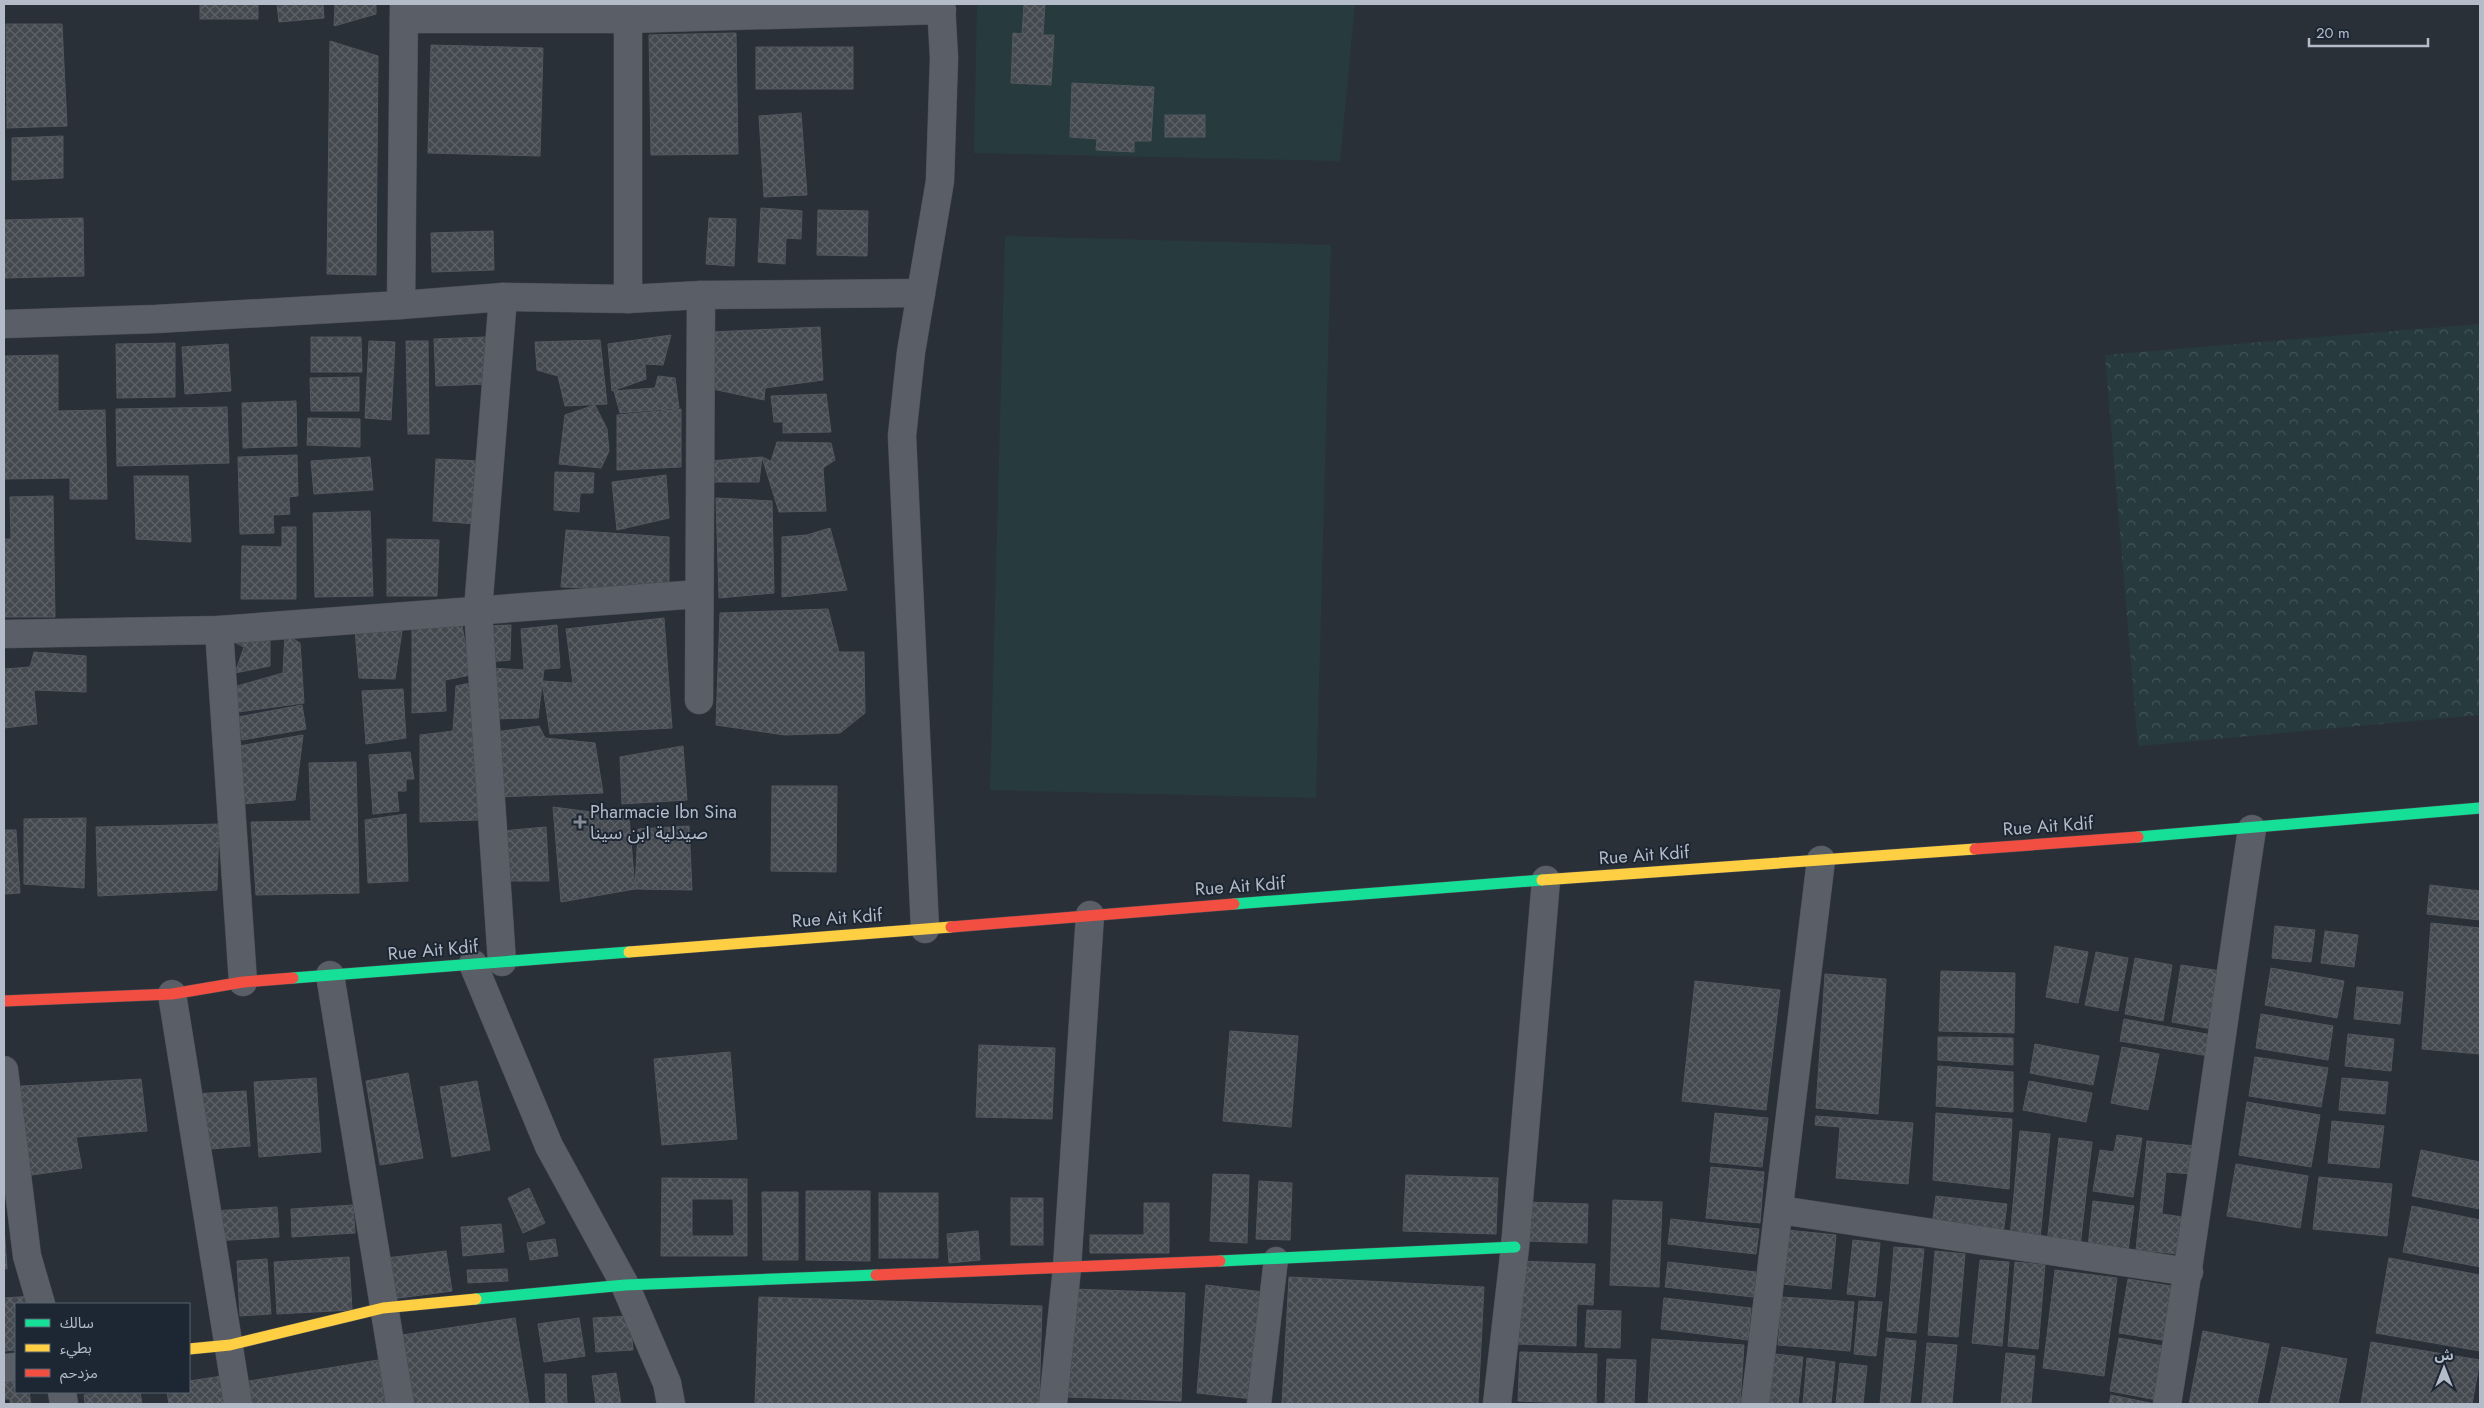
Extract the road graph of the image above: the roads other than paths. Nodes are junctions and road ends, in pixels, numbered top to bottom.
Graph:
1 (942, 7) edge
2 (404, 11) edge
3 (628, 19) junction
4 (922, 293) junction
5 (701, 295) junction
6 (503, 297) junction
7 (628, 299) junction
8 (401, 305) junction
9 (4, 324) edge
10 (699, 594) junction
11 (478, 610) junction
12 (220, 630) junction
13 (4, 634) edge
14 (699, 700) dead end
15 (2480, 808) edge
16 (2252, 828) junction
17 (1822, 860) junction
18 (1546, 880) junction
19 (1090, 915) junction
20 (925, 929) junction
21 (502, 962) junction
22 (473, 964) junction
23 (330, 975) junction
24 (243, 982) junction
25 (172, 994) junction
26 (4, 1001) edge
27 (4, 1070) edge
28 (1780, 1210) junction
29 (1515, 1247) junction
30 (1276, 1259) junction
31 (1067, 1268) junction
32 (2189, 1272) junction
33 (625, 1285) junction
34 (41, 1303) edge
35 (384, 1308) junction
36 (230, 1345) junction
37 (190, 1349) edge
38 (238, 1404) edge
39 (400, 1404) edge
40 (671, 1404) edge
41 (1053, 1404) edge
42 (1259, 1404) edge
43 (1497, 1404) edge
44 (1755, 1404) edge
45 (2167, 1404) edge

1 - 3 street
1 - 4 street
2 - 3 street
2 - 8 street
3 - 7 street
4 - 5 street
4 - 20 street
5 - 7 street
5 - 10 street
6 - 7 street
6 - 8 street
6 - 11 street
8 - 9 street
10 - 11 street
10 - 14 street
11 - 12 street
11 - 21 street
12 - 13 street
12 - 24 street
15 - 16 street, Rue Ait Kdif
16 - 17 street, Rue Ait Kdif
16 - 32 street
17 - 18 street, Rue Ait Kdif
17 - 28 street
18 - 19 street, Rue Ait Kdif
18 - 29 street
19 - 20 street, Rue Ait Kdif
19 - 31 street
20 - 21 street, Rue Ait Kdif
21 - 22 street, Rue Ait Kdif
22 - 23 street, Rue Ait Kdif
22 - 33 street
23 - 24 street, Rue Ait Kdif
23 - 35 street
24 - 25 street, Rue Ait Kdif
25 - 26 street, Rue Ait Kdif
25 - 36 street
27 - 34 street
28 - 32 street
28 - 44 street
29 - 30 street
29 - 43 street
30 - 31 street
30 - 42 lane
31 - 33 street
31 - 41 street
32 - 45 street
33 - 35 street
33 - 40 street
35 - 36 street
35 - 39 street
36 - 37 street
36 - 38 street

